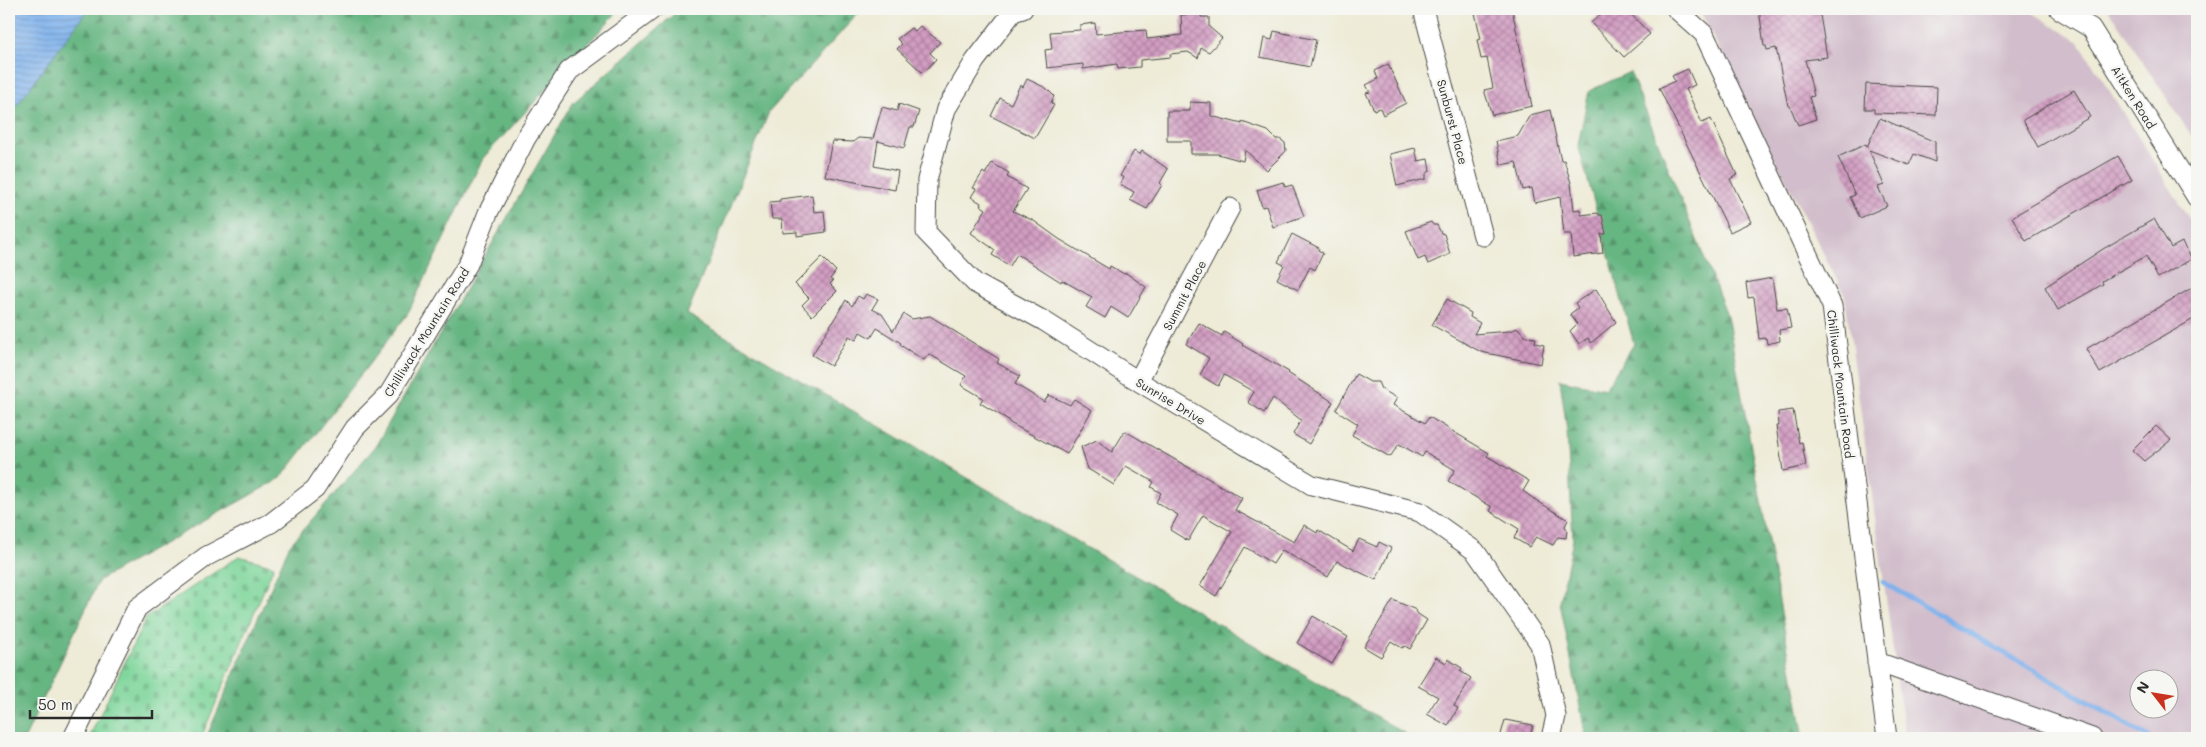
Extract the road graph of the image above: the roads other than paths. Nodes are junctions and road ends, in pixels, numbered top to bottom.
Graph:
1 (653, 9) edge
2 (1023, 9) edge
3 (1423, 9) edge
4 (1676, 9) edge
5 (2059, 9) edge
6 (2197, 198) edge
7 (1230, 208) dead end
8 (1483, 236) dead end
9 (1138, 381) junction
10 (1877, 662) junction
11 (73, 738) edge
12 (1551, 738) edge
13 (1887, 738) edge
14 (2092, 738) edge

1 - 11 street, Chilliwack Mountain Road
2 - 9 street, Sunrise Drive
3 - 8 street, Sunburst Place
4 - 10 street, Chilliwack Mountain Road
5 - 6 street, Aitken Road
7 - 9 street, Summit Place
9 - 12 street, Sunrise Drive
10 - 13 street, Chilliwack Mountain Road
10 - 14 street

